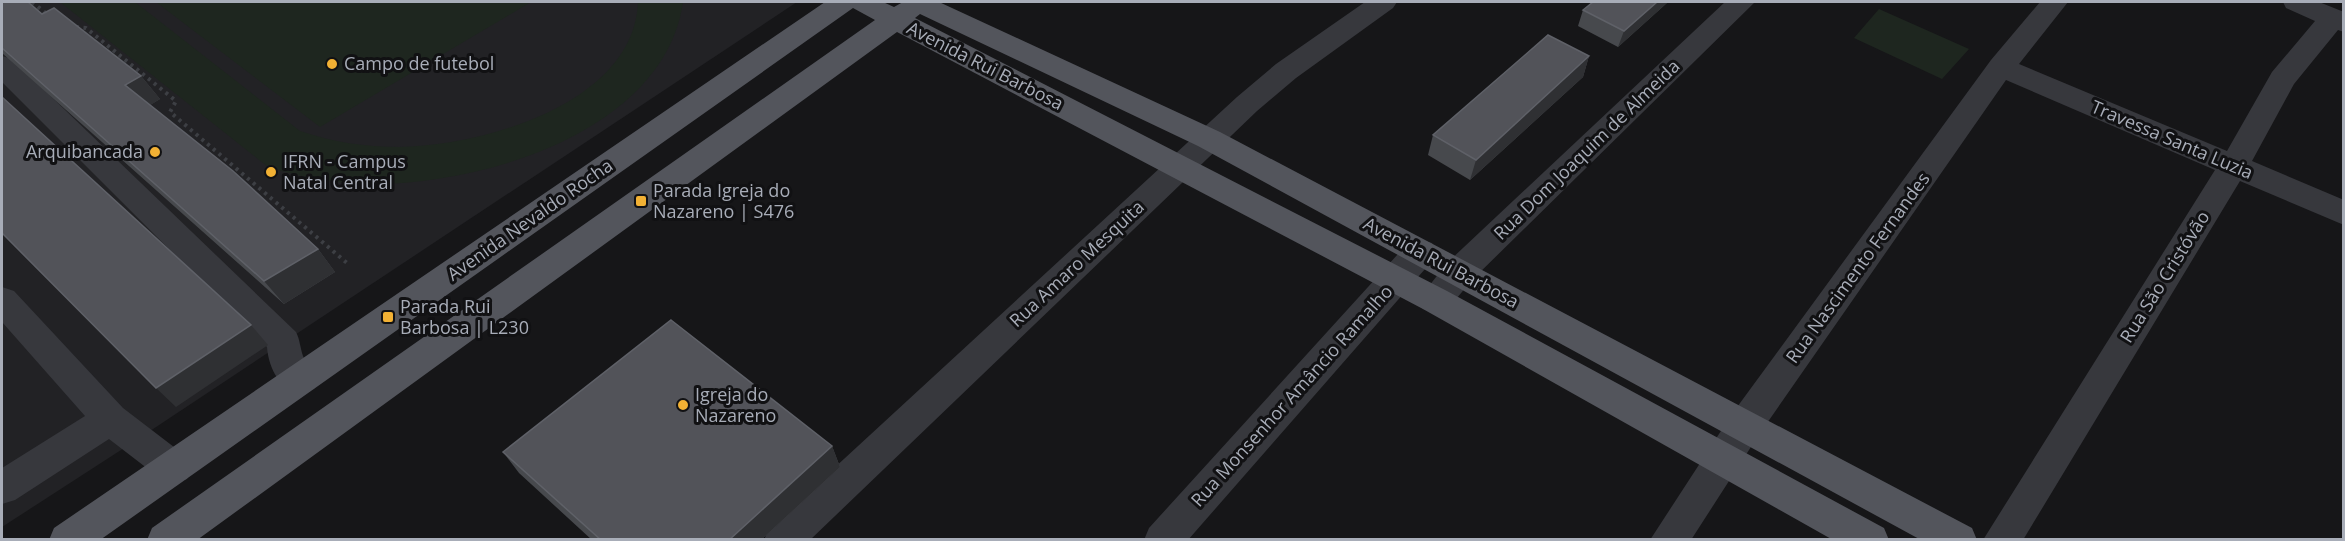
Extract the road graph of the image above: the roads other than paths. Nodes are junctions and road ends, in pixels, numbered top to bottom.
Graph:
1 (843, 2) edge
2 (862, 2) edge
3 (1383, 2) edge
4 (1741, 2) edge
5 (2055, 2) edge
6 (2296, 2) edge
7 (913, 6) edge
8 (2338, 20) edge
9 (2, 66) edge
10 (2001, 67) junction
11 (1209, 139) junction
12 (1180, 167) junction
13 (2233, 167) junction
14 (2343, 213) edge
15 (1420, 252) junction
16 (1459, 272) junction
17 (1396, 280) junction
18 (2, 300) edge
19 (1435, 300) junction
20 (302, 380) junction
21 (110, 419) junction
22 (1746, 425) junction
23 (1723, 459) junction
24 (174, 468) junction
25 (2, 488) edge
26 (68, 540) edge
27 (166, 540) edge
28 (783, 540) edge
29 (1163, 540) edge
30 (1669, 540) edge
31 (1870, 540) edge
32 (1958, 540) edge
33 (2002, 540) edge

1 - 20 main road, Avenida Nevaldo Rocha
2 - 7 main road, Avenida Rui Barbosa
3 - 11 street, Rua Amaro Mesquita
4 - 16 street, Rua Dom Joaquim de Almeida
5 - 10 street, Rua Nascimento Fernandes
6 - 8 street
7 - 11 main road, Avenida Rui Barbosa
7 - 12 main road, Avenida Rui Barbosa
7 - 27 main road
8 - 13 street, Rua São Cristóvão
9 - 20 street
10 - 13 street, Travessa Santa Luzia
10 - 22 street, Rua Nascimento Fernandes
11 - 12 street, Rua Amaro Mesquita
11 - 15 main road, Avenida Rui Barbosa
12 - 17 main road, Avenida Rui Barbosa
12 - 28 street, Rua Amaro Mesquita
13 - 14 street, Travessa Santa Luzia
13 - 33 street, Rua São Cristóvão
15 - 16 main road, Avenida Rui Barbosa
15 - 17 street, Rua Monsenhor Amâncio Ramalho
16 - 19 street, Rua Dom Joaquim de Almeida
16 - 22 main road, Avenida Rui Barbosa
17 - 19 main road, Avenida Rui Barbosa
17 - 29 street, Rua Monsenhor Amâncio Ramalho
18 - 21 street
19 - 23 main road, Avenida Rui Barbosa
20 - 24 main road, Avenida Nevaldo Rocha
21 - 24 street
21 - 25 street
22 - 23 street, Rua Nascimento Fernandes
22 - 32 main road, Avenida Rui Barbosa
23 - 30 street, Rua Nascimento Fernandes
23 - 31 main road, Avenida Rui Barbosa
24 - 26 main road, Avenida Nevaldo Rocha

